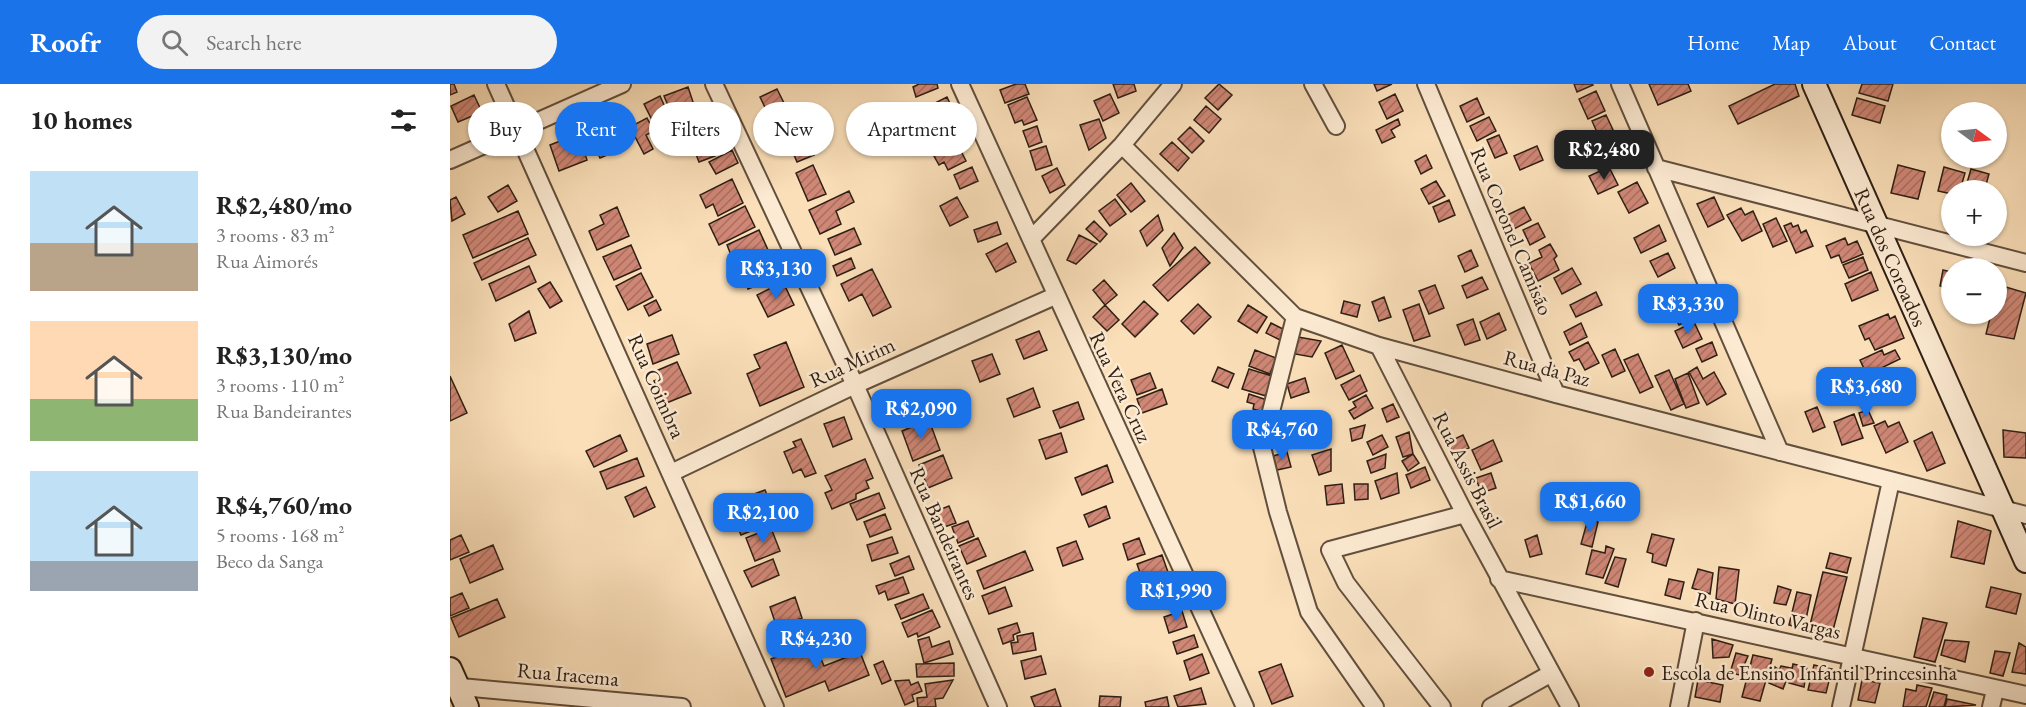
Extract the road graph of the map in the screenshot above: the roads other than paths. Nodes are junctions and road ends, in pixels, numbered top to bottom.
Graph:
1 (496, 84) edge
2 (622, 84) edge
3 (714, 84) edge
4 (960, 84) edge
5 (1173, 84) edge
6 (1313, 84) edge
7 (1426, 84) edge
8 (1620, 84) edge
9 (1814, 84) edge
10 (504, 102) edge
11 (543, 119) edge
12 (1336, 126) dead end
13 (1122, 145) junction
14 (468, 152) edge
15 (529, 156) edge
16 (450, 160) edge
17 (1656, 168) junction
18 (1876, 225) junction
19 (1032, 238) junction
20 (2026, 263) edge
21 (1055, 296) junction
22 (1295, 317) junction
23 (1379, 346) junction
24 (855, 385) junction
25 (1556, 394) junction
26 (1780, 452) junction
27 (671, 473) junction
28 (1891, 481) junction
29 (2015, 513) edge
30 (1465, 514) junction
31 (2026, 561) edge
32 (1499, 579) junction
33 (1696, 621) junction
34 (1852, 657) junction
35 (1550, 674) junction
36 (456, 687) edge
37 (1995, 690) junction
38 (2026, 695) edge
39 (682, 707) edge
40 (776, 707) edge
41 (998, 707) edge
42 (1245, 707) edge
43 (1374, 707) edge
44 (1443, 707) edge
45 (1491, 707) edge
46 (1570, 707) edge
47 (1680, 707) edge
48 (1841, 707) edge
49 (1991, 707) edge

1 - 10 street, Rua Coimbra
2 - 11 street
3 - 24 street, Rua Bandeirantes
4 - 19 street, Rua Vera Cruz
5 - 13 street
6 - 12 street
7 - 25 street, Rua Coronel Camisão
8 - 17 street
9 - 18 street, Rua dos Coroados
13 - 19 street
13 - 22 street, Rua da Paz
14 - 16 street
15 - 27 street, Rua Coimbra
17 - 18 street
17 - 26 street
18 - 20 street
18 - 29 street, Rua dos Coroados
19 - 21 street, Rua Vera Cruz
21 - 24 street, Rua Mirim
21 - 42 street, Rua Vera Cruz
22 - 23 street, Rua da Paz
22 - 43 street
23 - 25 street, Rua da Paz
23 - 30 street, Rua Assis Brasil
24 - 27 street, Rua Mirim
24 - 41 street, Rua Bandeirantes
25 - 26 street, Rua da Paz
26 - 28 street, Rua da Paz
27 - 40 street, Rua Coimbra
28 - 29 street, Rua da Paz
28 - 34 street
29 - 31 street, Rua dos Coroados
30 - 32 street, Rua Assis Brasil
30 - 44 street
32 - 33 street, Rua Olinto Vargas
32 - 35 street, Rua Assis Brasil
33 - 34 street, Rua Olinto Vargas
33 - 47 street
34 - 37 street, Rua Olinto Vargas
34 - 48 street
35 - 45 street
35 - 46 street, Rua Assis Brasil
36 - 39 street, Rua Iracema
37 - 38 street, Rua Olinto Vargas
37 - 49 street

